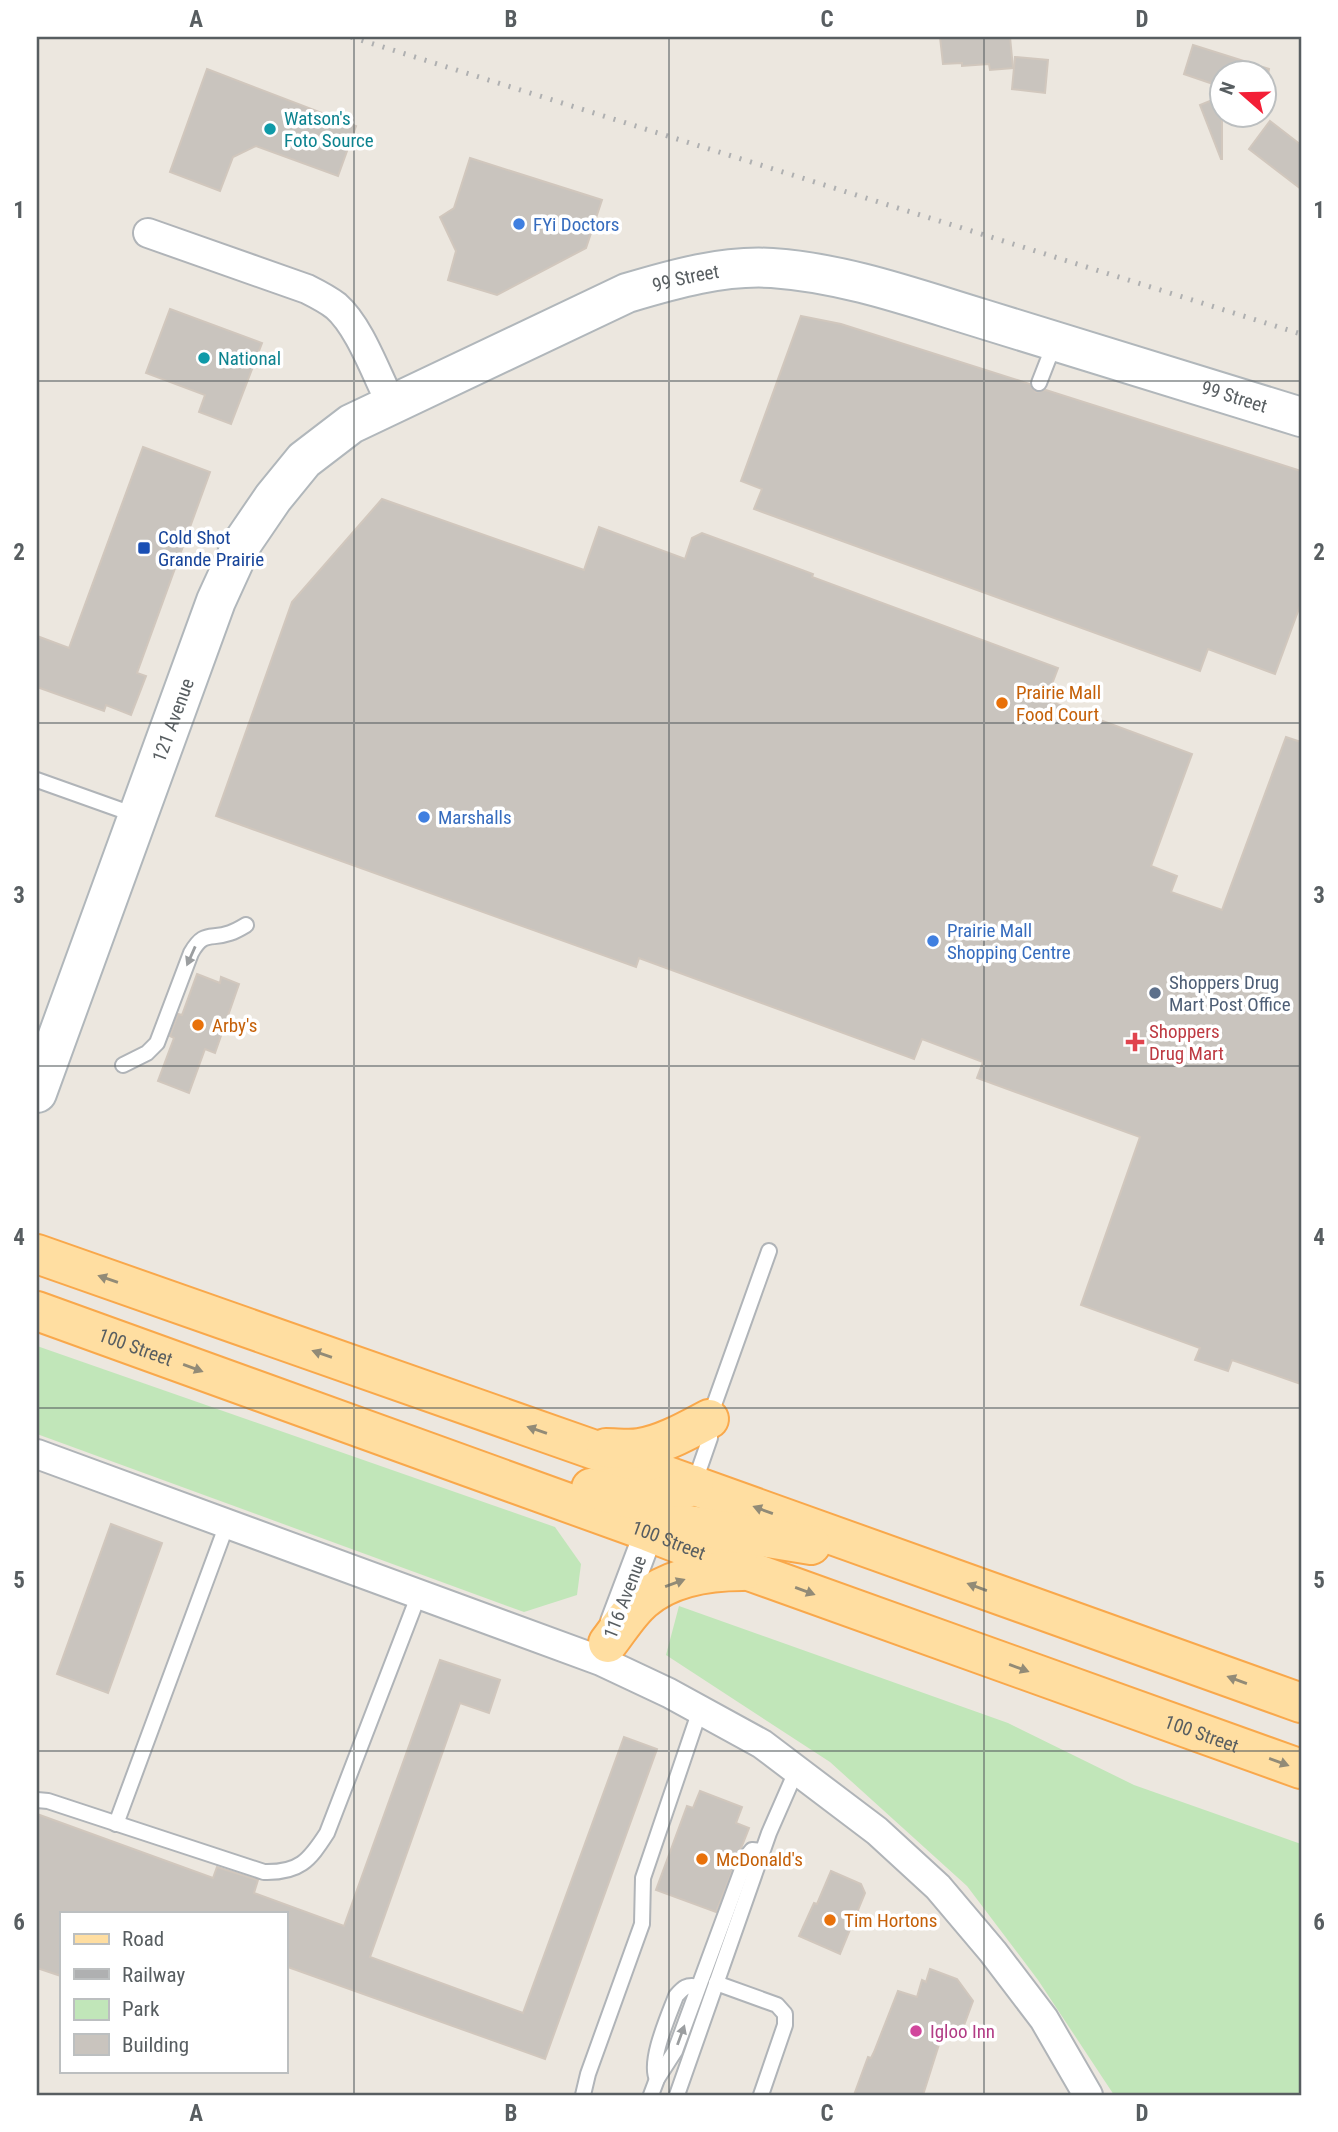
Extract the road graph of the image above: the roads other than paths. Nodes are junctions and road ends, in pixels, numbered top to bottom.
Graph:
1 (148, 233) dead end
2 (1055, 341) junction
3 (1039, 383) dead end
4 (391, 403) junction
5 (1301, 417) edge
6 (37, 780) edge
7 (139, 817) junction
8 (246, 925) dead end
9 (123, 1065) dead end
10 (37, 1093) edge
11 (769, 1251) dead end
12 (37, 1254) edge
13 (37, 1311) edge
14 (709, 1419) junction
15 (589, 1448) junction
16 (418, 1450) junction
17 (37, 1454) edge
18 (694, 1485) junction
19 (227, 1524) junction
20 (649, 1532) junction
21 (900, 1559) junction
22 (749, 1571) junction
23 (419, 1594) junction
24 (604, 1652) junction
25 (1301, 1703) edge
26 (700, 1710) junction
27 (797, 1769) junction
28 (1301, 1769) edge
29 (37, 1800) edge
30 (116, 1824) junction
31 (762, 1851) junction
32 (716, 1983) junction
33 (583, 2095) edge
34 (651, 2095) edge
35 (677, 2095) edge
36 (761, 2095) edge
37 (1088, 2095) edge

1 - 4 street
2 - 3 lane
2 - 4 street, 99 Street
2 - 5 street, 99 Street
4 - 7 street, 121 Avenue
6 - 7 lane
7 - 10 street, 121 Avenue
8 -> 9 lane
11 - 14 lane
15 -> 12 main road
13 -> 16 main road, 100 Street
14 - 15 main road
14 - 18 lane
15 - 18 main road
16 - 18 main road
16 - 20 main road, 100 Street
17 - 19 street
21 -> 18 main road
19 - 23 street
19 - 30 lane
20 - 21 main road
20 - 22 main road, 100 Street
20 - 24 street, 116 Avenue
25 -> 21 main road
24 -> 22 main road
22 -> 28 main road, 100 Street
23 - 24 street
23 - 30 lane
24 - 26 street
26 - 27 street
26 - 33 lane
27 - 31 lane
27 - 37 street
29 - 30 lane
31 - 32 lane
34 -> 31 lane
32 - 35 lane
32 - 36 lane

